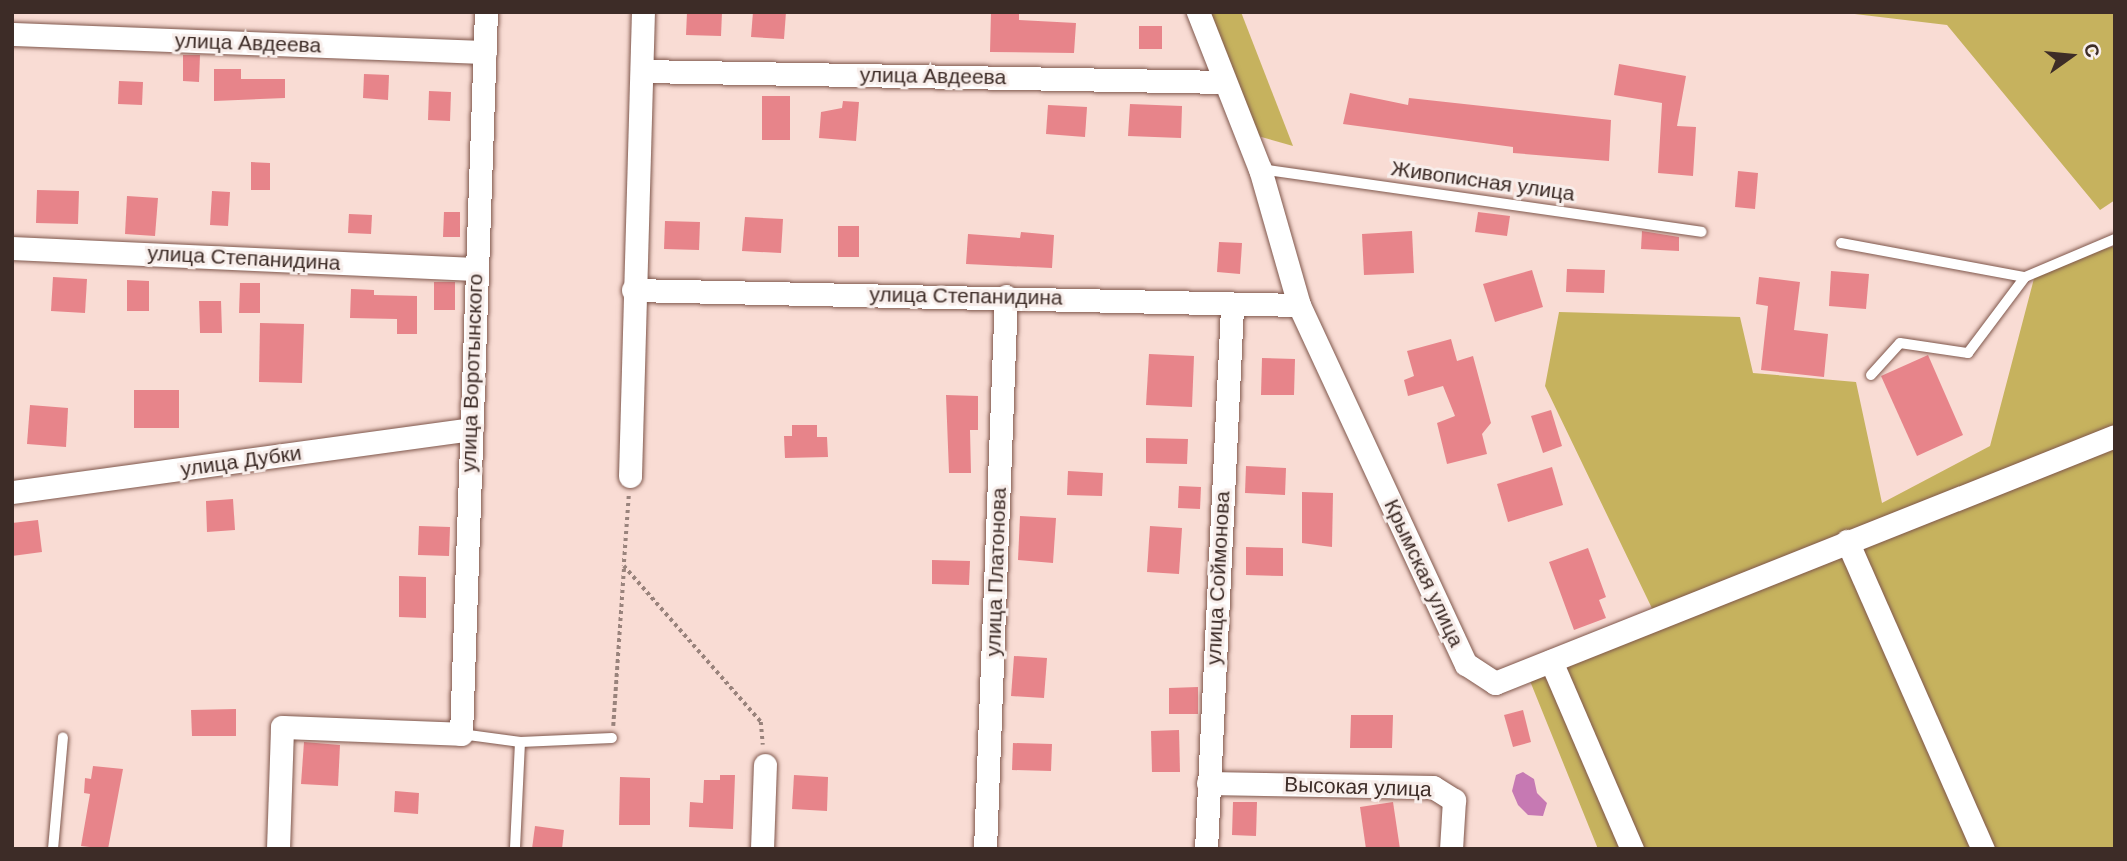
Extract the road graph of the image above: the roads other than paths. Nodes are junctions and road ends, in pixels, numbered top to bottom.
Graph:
1 (486, 12) edge
2 (643, 12) edge
3 (1198, 12) edge
4 (12, 34) edge
5 (485, 52) junction
6 (642, 71) junction
7 (1224, 82) junction
8 (1260, 169) junction
9 (1702, 232) dead end
10 (2115, 239) edge
11 (1842, 243) dead end
12 (12, 248) edge
13 (475, 269) junction
14 (2025, 278) junction
15 (633, 290) junction
16 (1006, 296) junction
17 (1299, 305) junction
18 (1232, 307) junction
19 (1871, 374) dead end
20 (469, 429) junction
21 (2115, 436) edge
22 (630, 477) road end
23 (12, 492) edge
24 (1847, 541) junction
25 (1551, 661) junction
26 (461, 734) junction
27 (63, 737) dead end
28 (612, 738) road end
29 (520, 742) junction
30 (765, 765) road end
31 (1208, 783) junction
32 (53, 849) edge
33 (278, 849) edge
34 (515, 849) edge
35 (762, 849) edge
36 (985, 849) edge
37 (1206, 849) edge
38 (1451, 849) edge
39 (1632, 849) edge
40 (1983, 849) edge

1 - 5 street, улица Воротынского
2 - 6 street
3 - 7 street, Крымская улица
4 - 5 street, улица Авдеева
5 - 13 street, улица Воротынского
6 - 7 street, улица Авдеева
6 - 15 street
7 - 8 street, Крымская улица
8 - 9 lane, Живописная улица
8 - 17 street, Крымская улица
10 - 14 lane
11 - 14 lane
12 - 13 street, улица Степанидина
13 - 20 street, улица Воротынского
14 - 19 lane
15 - 16 street, улица Степанидина
15 - 22 street
16 - 18 street, улица Степанидина
16 - 36 street, улица Платонова
17 - 18 street, улица Степанидина
17 - 25 street, Крымская улица
18 - 31 street, улица Соймонова
20 - 23 street, улица Дубки
20 - 26 street, улица Воротынского
21 - 24 street, Крымская улица
24 - 25 street, Крымская улица
24 - 40 street
25 - 39 street
26 - 29 lane
26 - 33 street
27 - 32 lane
28 - 29 lane
29 - 34 lane
30 - 35 street
31 - 37 street, улица Соймонова
31 - 38 street, Высокая улица

